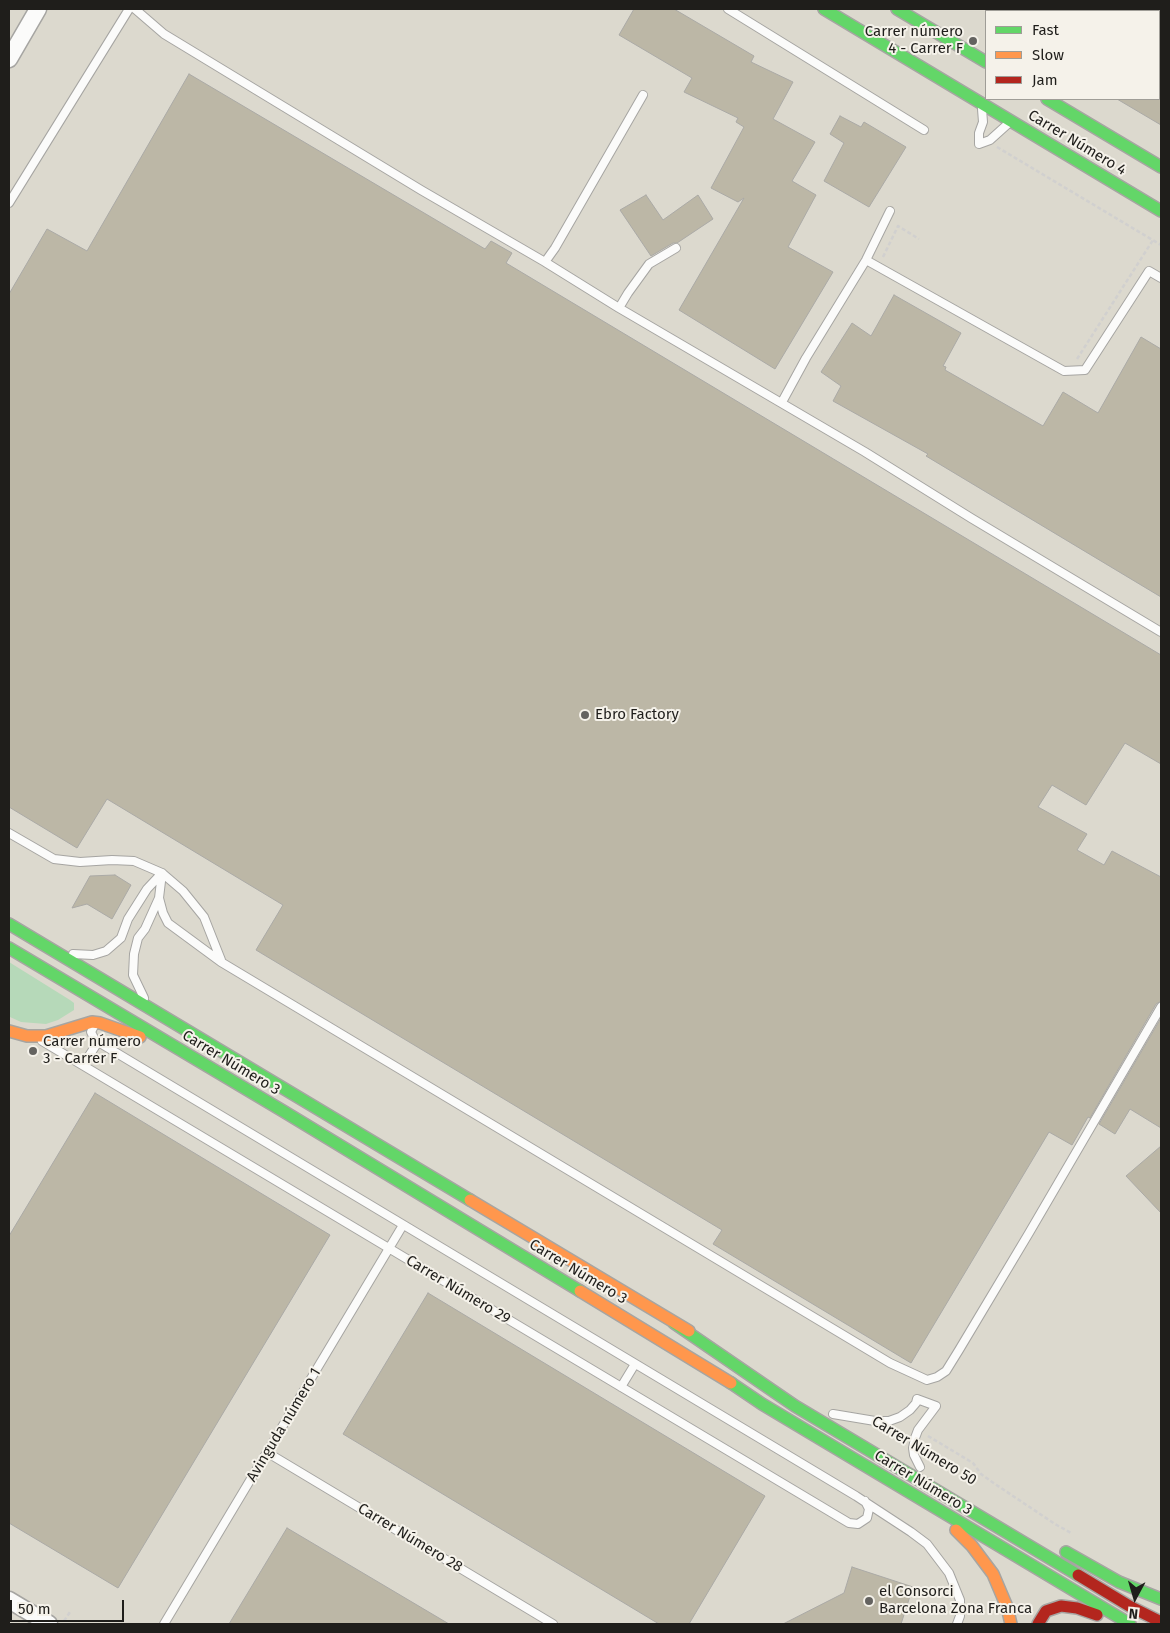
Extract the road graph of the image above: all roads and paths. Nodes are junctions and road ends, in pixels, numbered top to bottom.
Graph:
1 (38, 9) edge
2 (129, 9) edge
3 (135, 9) edge
4 (728, 9) edge
5 (824, 9) edge
6 (896, 9) edge
7 (9, 59) edge
8 (985, 61) edge
9 (643, 95) dead end
10 (1049, 100) edge
11 (982, 104) junction
12 (1011, 121) junction
13 (924, 130) dead end
14 (987, 141) junction
15 (1161, 167) edge
16 (9, 203) edge
17 (890, 211) dead end
18 (1161, 211) edge
19 (919, 239) dead end
20 (1153, 240) junction
21 (1161, 245) edge
22 (676, 248) dead end
23 (866, 260) junction
24 (545, 262) junction
25 (891, 262) dead end
26 (1161, 278) edge
27 (619, 308) junction
28 (1072, 366) dead end
29 (782, 402) junction
30 (1161, 632) edge
31 (9, 833) edge
32 (162, 873) junction
33 (159, 898) junction
34 (9, 924) edge
35 (9, 948) edge
36 (57, 952) junction
37 (221, 962) junction
38 (148, 1007) junction
39 (1161, 1007) edge
40 (100, 1023) junction
41 (18, 1036) edge
42 (98, 1042) junction
43 (177, 1048) junction
44 (83, 1066) junction
45 (403, 1225) junction
46 (389, 1248) junction
47 (674, 1323) junction
48 (635, 1364) junction
49 (785, 1385) dead end
50 (621, 1387) junction
51 (829, 1412) joint
52 (857, 1429) dead end
53 (924, 1434) dead end
54 (268, 1452) junction
55 (904, 1458) dead end
56 (924, 1469) joint
57 (865, 1501) junction
58 (926, 1503) junction
59 (866, 1520) junction
60 (898, 1523) junction
61 (1078, 1537) dead end
62 (1059, 1548) dead end
63 (1161, 1599) edge
64 (9, 1600) edge
65 (70, 1612) dead end
66 (1161, 1622) edge
67 (49, 1624) edge
68 (62, 1624) edge
69 (164, 1624) edge
70 (553, 1624) edge
71 (957, 1624) edge
72 (1011, 1624) edge
73 (1038, 1624) edge
74 (1126, 1624) edge
75 (1130, 1624) edge

1 - 7 street
2 - 16 lane
3 - 24 lane
4 - 13 lane
5 - 11 main road, Carrer Número 4
6 - 8 main road
9 - 24 lane
10 - 15 main road, Carrer Número 4
11 - 12 main road, Carrer Número 4
11 - 14 lane
12 - 14 lane
12 - 18 main road, Carrer Número 4
14 - 20 path
17 - 23 lane
19 - 25 path
20 - 21 path
20 - 28 path
22 - 27 lane
23 - 26 lane
23 - 29 lane
24 - 27 lane
27 - 29 lane
29 - 30 lane
31 - 32 lane
32 - 33 lane
32 - 36 lane
32 - 37 lane
33 - 37 lane
33 - 38 lane
34 - 36 main road, Carrer Número 3
35 - 43 main road, Carrer Número 3
36 - 38 main road, Carrer Número 3
37 - 39 lane
38 - 47 main road, Carrer Número 3
40 - 41 main road
40 - 42 lane
40 - 43 main road
41 - 44 lane, Carrer Número 29
42 - 44 lane
42 - 45 lane, Carrer Número 29
43 - 58 main road, Carrer Número 3
44 - 46 lane, Carrer Número 29
45 - 46 lane, Avinguda número 1
45 - 48 lane, Carrer Número 29
46 - 50 lane, Carrer Número 29
46 - 54 lane, Avinguda número 1
47 - 49 main road
47 - 66 main road
48 - 50 lane
48 - 57 lane, Carrer Número 29
50 - 59 lane, Carrer Número 29
51 - 52 main road, Carrer Número 50
51 - 56 lane
53 - 61 path, Carrer Número 50
54 - 69 lane, Avinguda número 1
54 - 70 lane, Carrer Número 28
55 - 56 main road, Carrer Número 50
57 - 59 lane
57 - 60 lane, Carrer Número 29
58 - 72 main road
58 - 75 main road, Carrer Número 3
59 - 60 lane, Carrer Número 29
60 - 71 lane, Carrer Número 29
62 - 63 main road
64 - 67 street
65 - 68 path
73 - 74 main road

